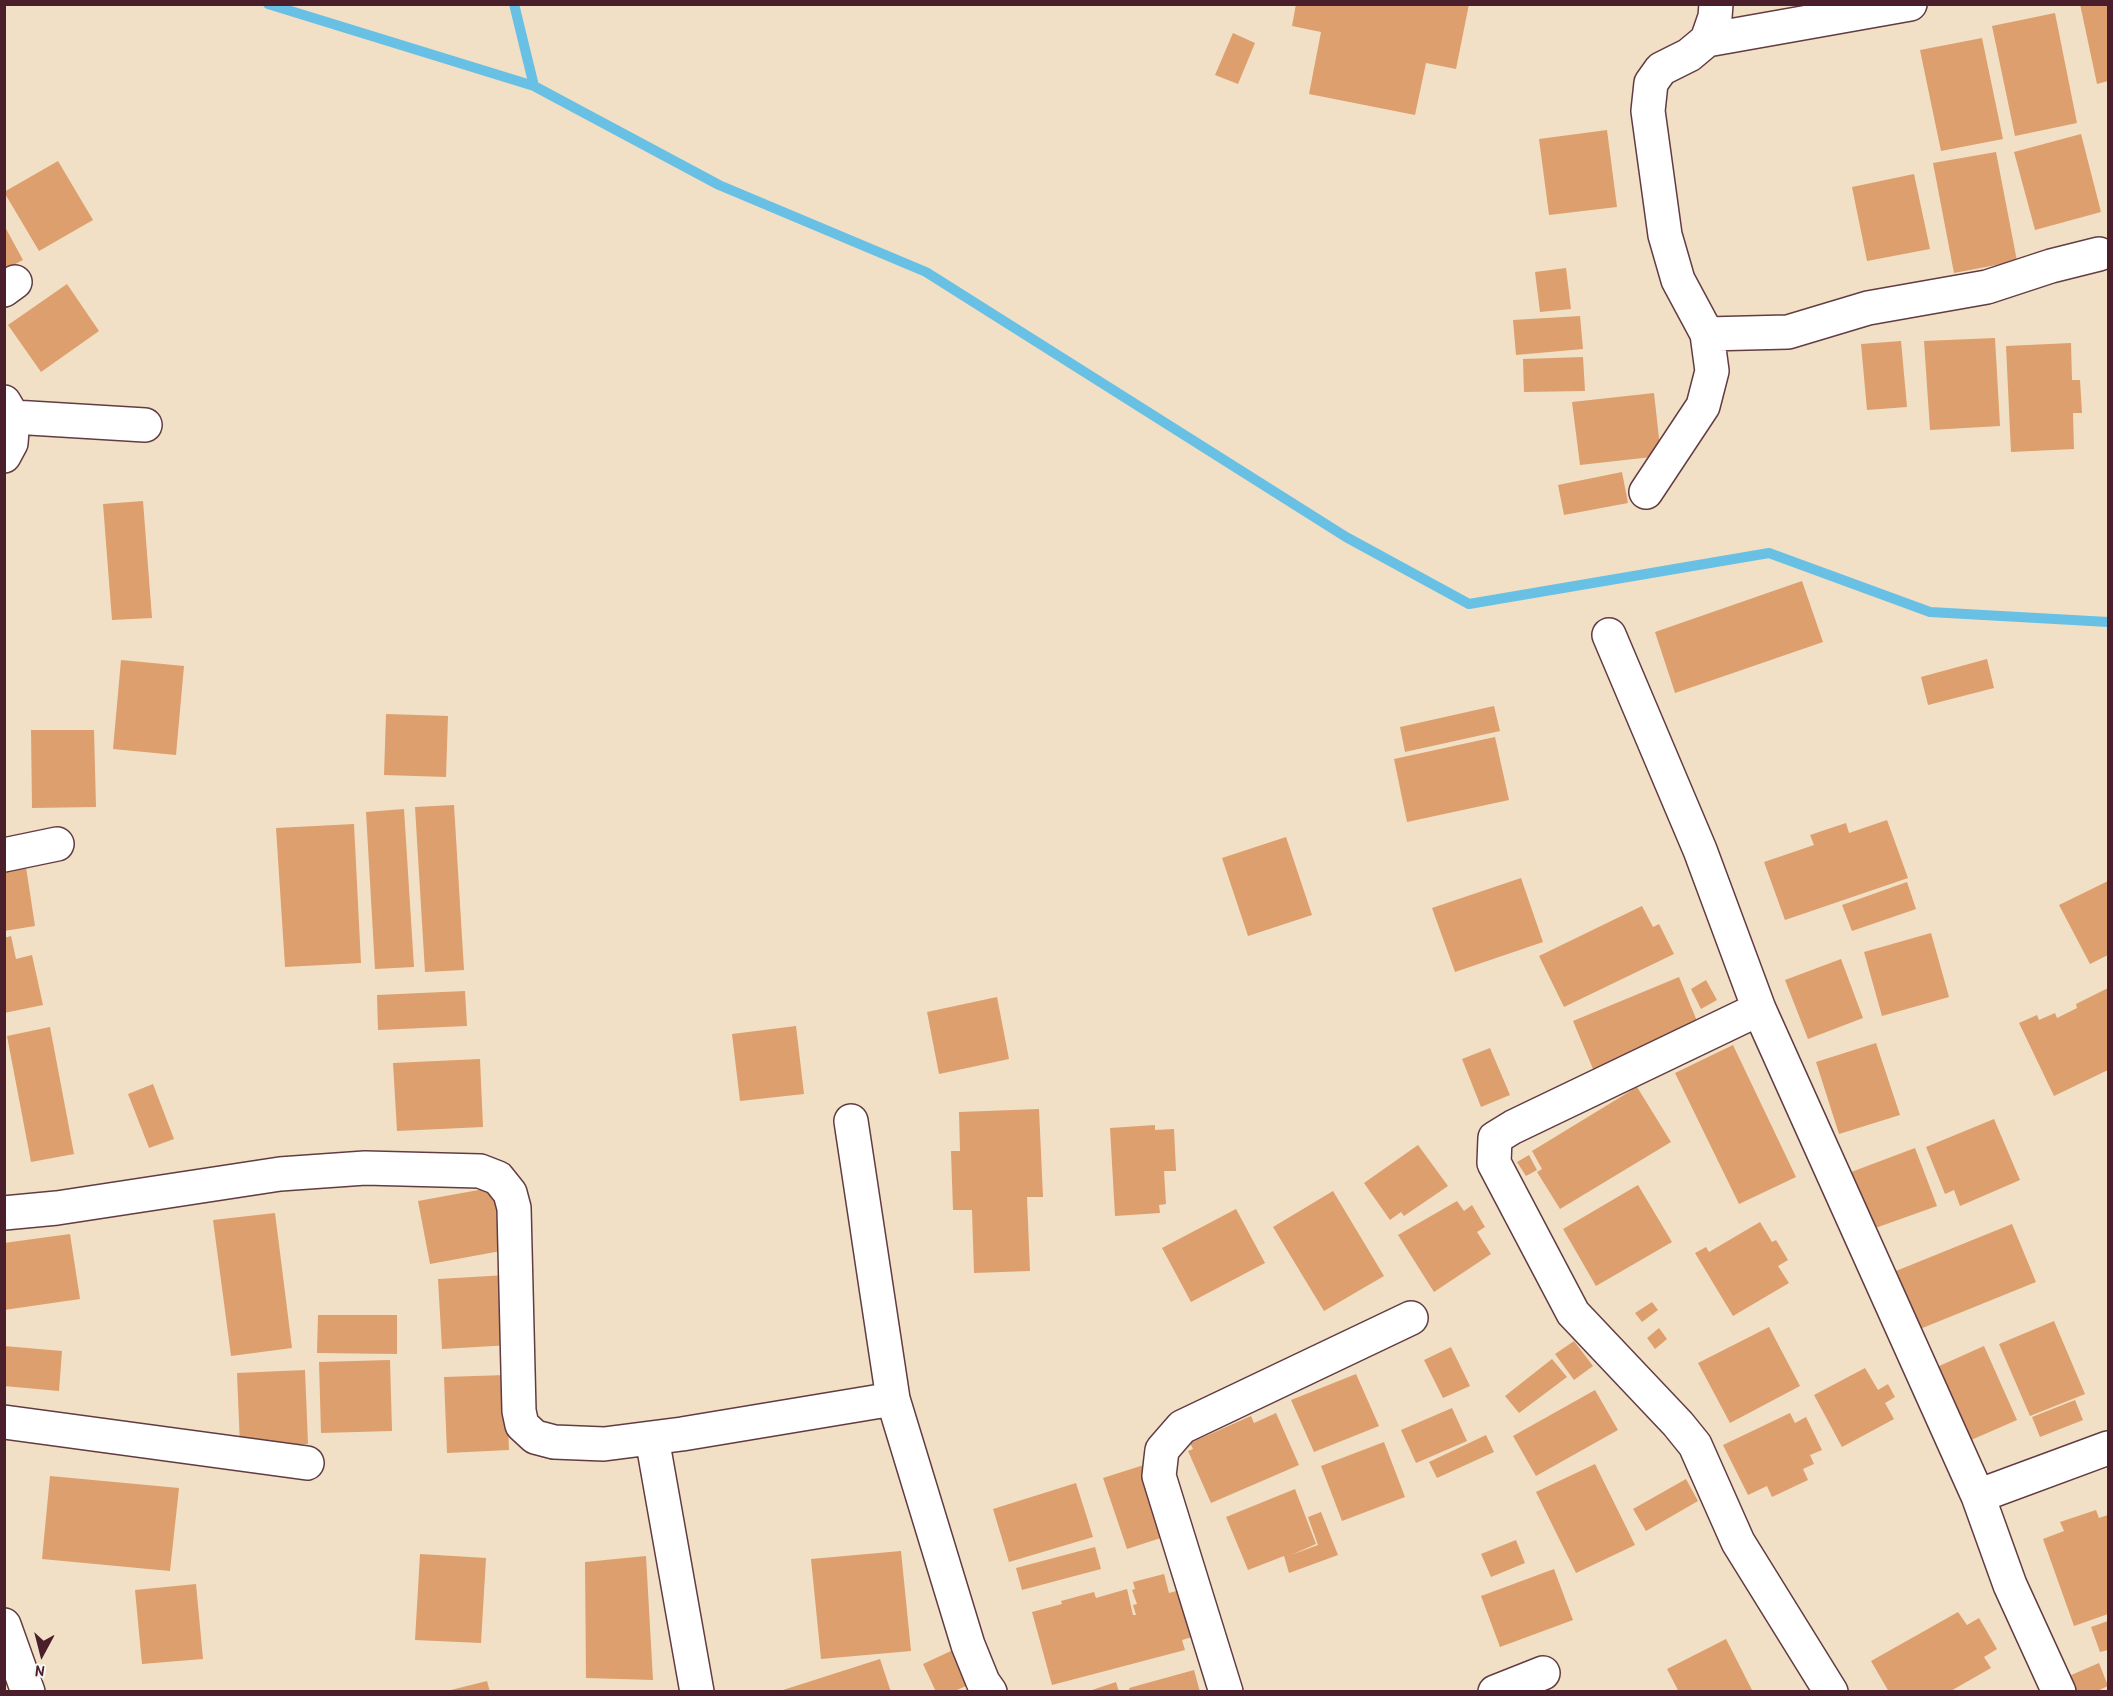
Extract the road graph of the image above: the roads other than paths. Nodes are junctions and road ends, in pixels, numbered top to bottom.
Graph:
1 (1716, 4) edge
2 (1910, 4) edge
3 (1707, 40) junction
4 (2099, 254) dead end
5 (1707, 334) junction
6 (9, 409) edge
7 (145, 425) dead end
8 (4, 456) edge
9 (1646, 492) dead end
10 (1609, 635) dead end
11 (57, 844) dead end
12 (4, 855) edge
13 (1760, 1009) junction
14 (851, 1121) dead end
15 (4, 1213) edge
16 (1411, 1318) dead end
17 (892, 1399) junction
18 (4, 1422) edge
19 (652, 1438) junction
20 (2109, 1448) edge
21 (307, 1463) dead end
22 (1978, 1496) junction
23 (4, 1625) edge
24 (1543, 1673) dead end
25 (28, 1692) edge
26 (697, 1692) edge
27 (990, 1692) edge
28 (1226, 1692) edge
29 (1495, 1692) edge
30 (1831, 1692) edge
31 (2059, 1692) edge

1 - 3 street
2 - 3 street
3 - 5 street
4 - 5 street
5 - 9 street
6 - 7 street
6 - 8 street
10 - 13 street
11 - 12 street
13 - 22 street
13 - 30 street
14 - 17 street
15 - 19 street
16 - 28 street
17 - 19 street
17 - 27 street
18 - 21 street
19 - 26 street
20 - 22 street
22 - 31 street
23 - 25 street
24 - 29 street

